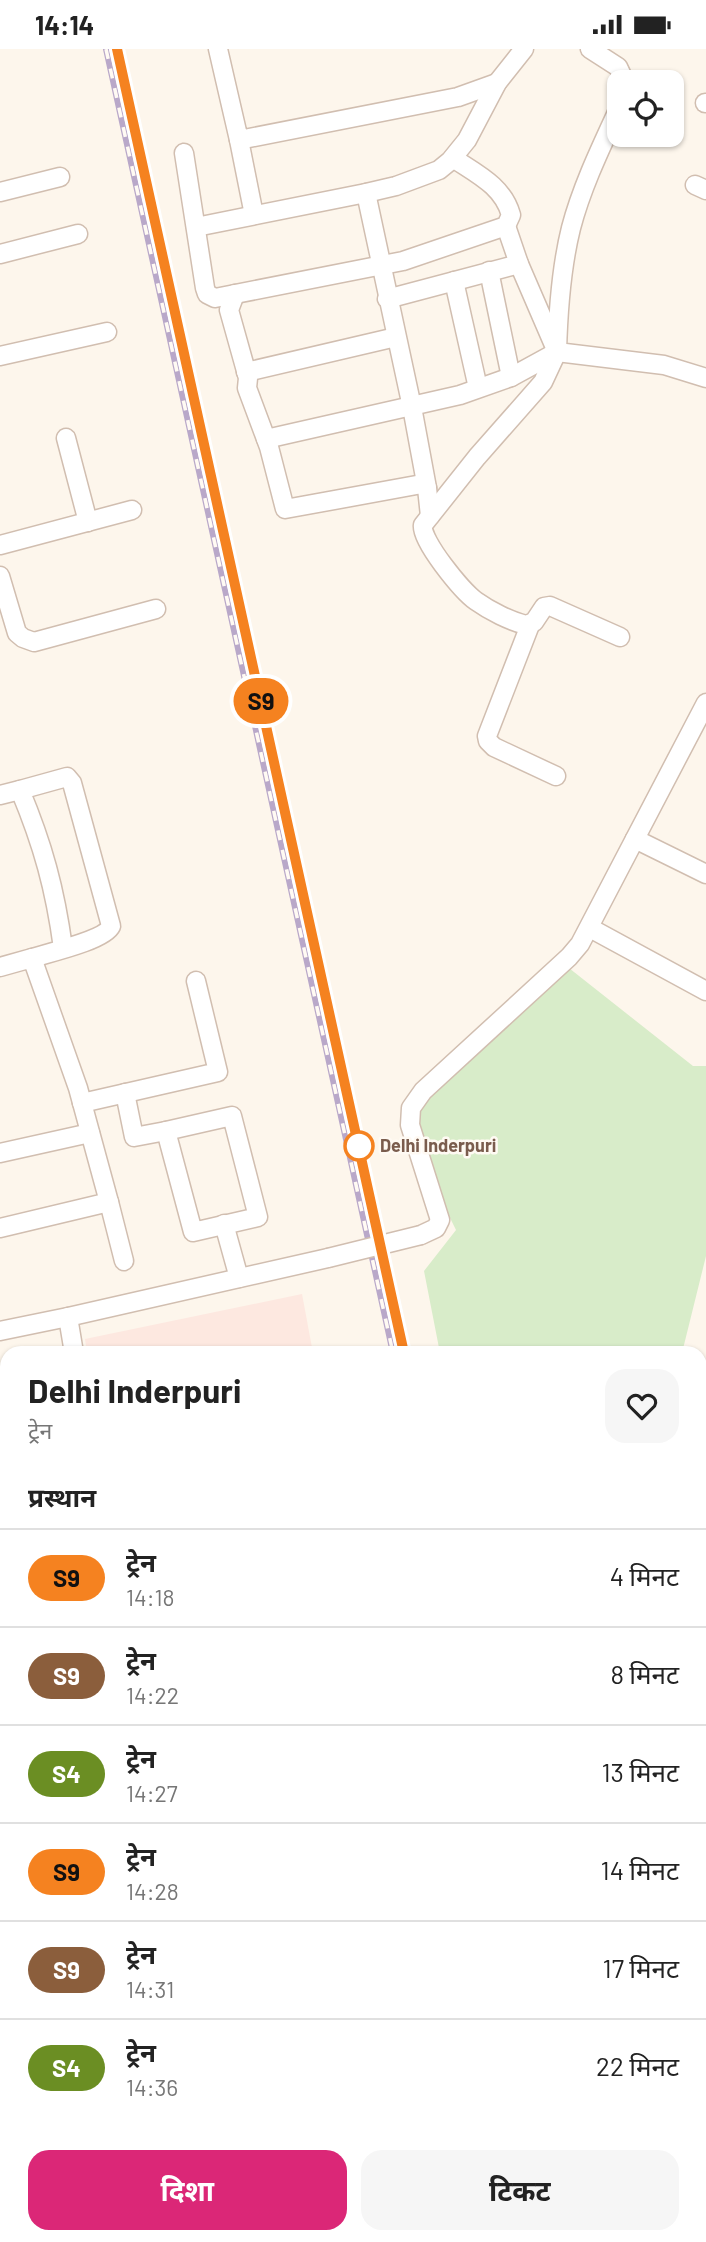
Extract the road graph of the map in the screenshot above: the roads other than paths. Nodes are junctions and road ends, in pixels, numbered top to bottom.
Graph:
1 (218, 49) edge
2 (524, 49) edge
3 (590, 49) edge
4 (617, 55) edge
5 (497, 83) junction
6 (607, 136) edge
7 (239, 140) junction
8 (184, 153) dead end
9 (453, 158) junction
10 (60, 177) dead end
11 (0, 192) edge
12 (366, 193) junction
13 (254, 215) junction
14 (506, 226) junction
15 (196, 227) junction
16 (78, 234) dead end
17 (0, 254) edge
18 (519, 264) junction
19 (380, 267) junction
20 (489, 271) junction
21 (454, 281) junction
22 (235, 294) junction
23 (387, 299) junction
24 (107, 332) dead end
25 (396, 337) junction
26 (557, 352) junction
27 (0, 356) edge
28 (246, 372) junction
29 (511, 377) junction
30 (706, 378) edge
31 (478, 389) junction
32 (412, 407) junction
33 (66, 438) dead end
34 (265, 439) junction
35 (427, 488) junction
36 (132, 510) dead end
37 (430, 516) junction
38 (88, 521) junction
39 (0, 545) edge
40 (0, 576) edge
41 (156, 610) dead end
42 (530, 625) junction
43 (620, 637) dead end
44 (706, 703) edge
45 (698, 736) edge
46 (556, 776) dead end
47 (20, 790) junction
48 (0, 795) edge
49 (635, 839) junction
50 (706, 874) edge
51 (590, 928) junction
52 (63, 948) junction
53 (32, 958) junction
54 (0, 967) edge
55 (196, 981) dead end
56 (706, 991) edge
57 (125, 1093) junction
58 (82, 1103) junction
59 (166, 1131) junction
60 (90, 1133) junction
61 (1, 1149) edge
62 (109, 1202) junction
63 (224, 1224) junction
64 (0, 1228) edge
65 (124, 1261) dead end
66 (239, 1278) junction
67 (68, 1318) junction
68 (0, 1331) edge
69 (73, 1346) edge

1 - 7 street
2 - 5 street
3 - 4 street
5 - 7 street
5 - 9 street
6 - 26 street
7 - 13 street
8 - 15 street
9 - 12 street
9 - 14 street
10 - 11 street
12 - 13 street
12 - 19 street
13 - 15 street
14 - 18 street
14 - 19 street
15 - 22 street
16 - 17 street
18 - 20 street
18 - 26 street
19 - 22 street
19 - 23 street
20 - 21 street
20 - 29 street
21 - 23 street
21 - 31 street
22 - 28 street
23 - 25 street
24 - 27 street
25 - 28 street
25 - 32 street
26 - 29 street
26 - 30 street
26 - 37 street
28 - 34 street
29 - 31 street
31 - 32 street
32 - 34 street
32 - 35 street
33 - 38 street
34 - 35 street
35 - 37 street
36 - 38 street
37 - 42 street
38 - 39 street
40 - 41 street
42 - 43 street
42 - 46 street
44 - 45 street
45 - 49 street
47 - 48 street
47 - 52 street
47 - 52 street
49 - 50 street
49 - 51 street
51 - 56 street
51 - 66 street, bridge
52 - 53 street
53 - 54 street
53 - 58 street
55 - 57 street
57 - 58 street
57 - 59 street
58 - 60 street
59 - 63 street
59 - 63 street
60 - 61 street
60 - 62 street
62 - 64 street
62 - 65 street
63 - 66 street
66 - 67 street
67 - 68 street
67 - 69 street

